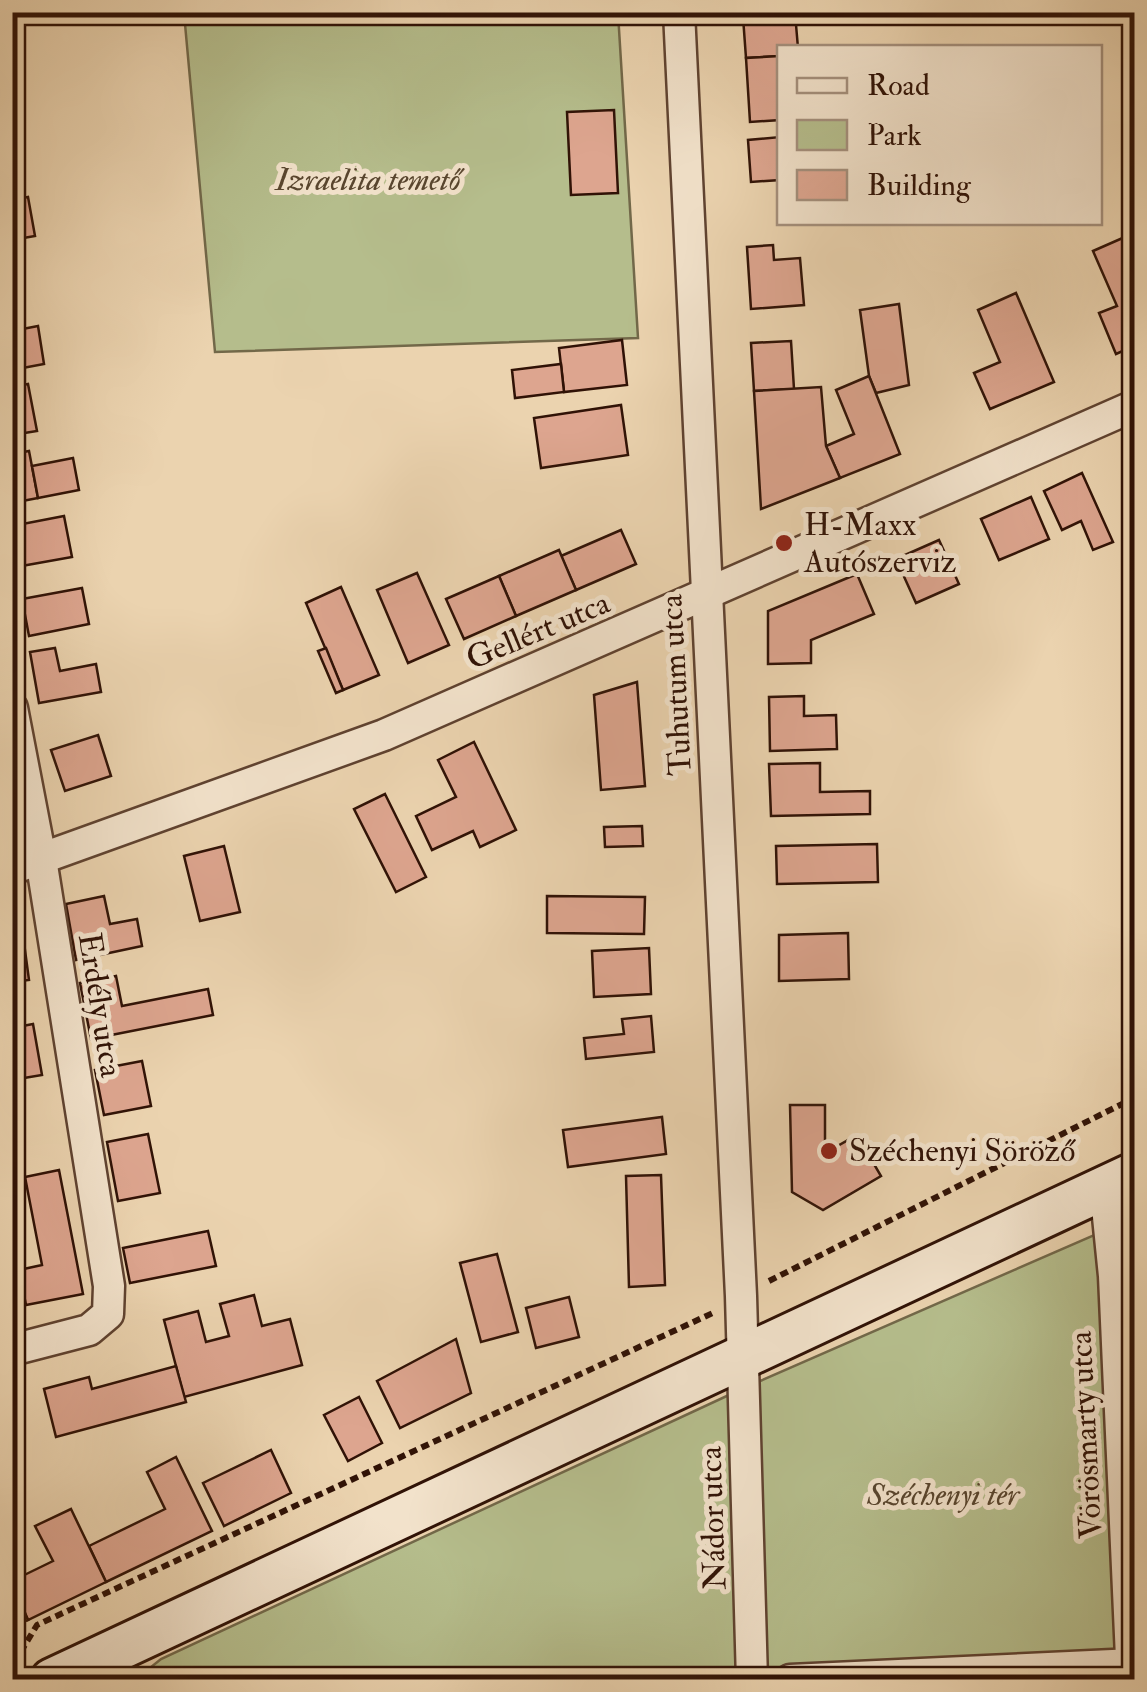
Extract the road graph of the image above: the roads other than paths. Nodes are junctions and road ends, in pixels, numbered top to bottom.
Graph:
1 (678, 12) edge
2 (1134, 406) edge
3 (707, 597) junction
4 (12, 708) edge
5 (27, 864) edge
6 (1120, 1180) edge
7 (12, 1350) edge
8 (743, 1354) junction
9 (1133, 1669) edge
10 (73, 1674) edge
11 (752, 1680) edge
12 (790, 1680) edge

1 - 3 street, Tuhutum utca
2 - 3 street, Gellért utca
3 - 5 street, Gellért utca
3 - 8 street, Tuhutum utca
4 - 5 street, Erdély utca
5 - 7 street, Erdély utca
6 - 8 street
6 - 9 street, Vörösmarty utca
8 - 10 street
8 - 11 street, Nádor utca
9 - 12 street

